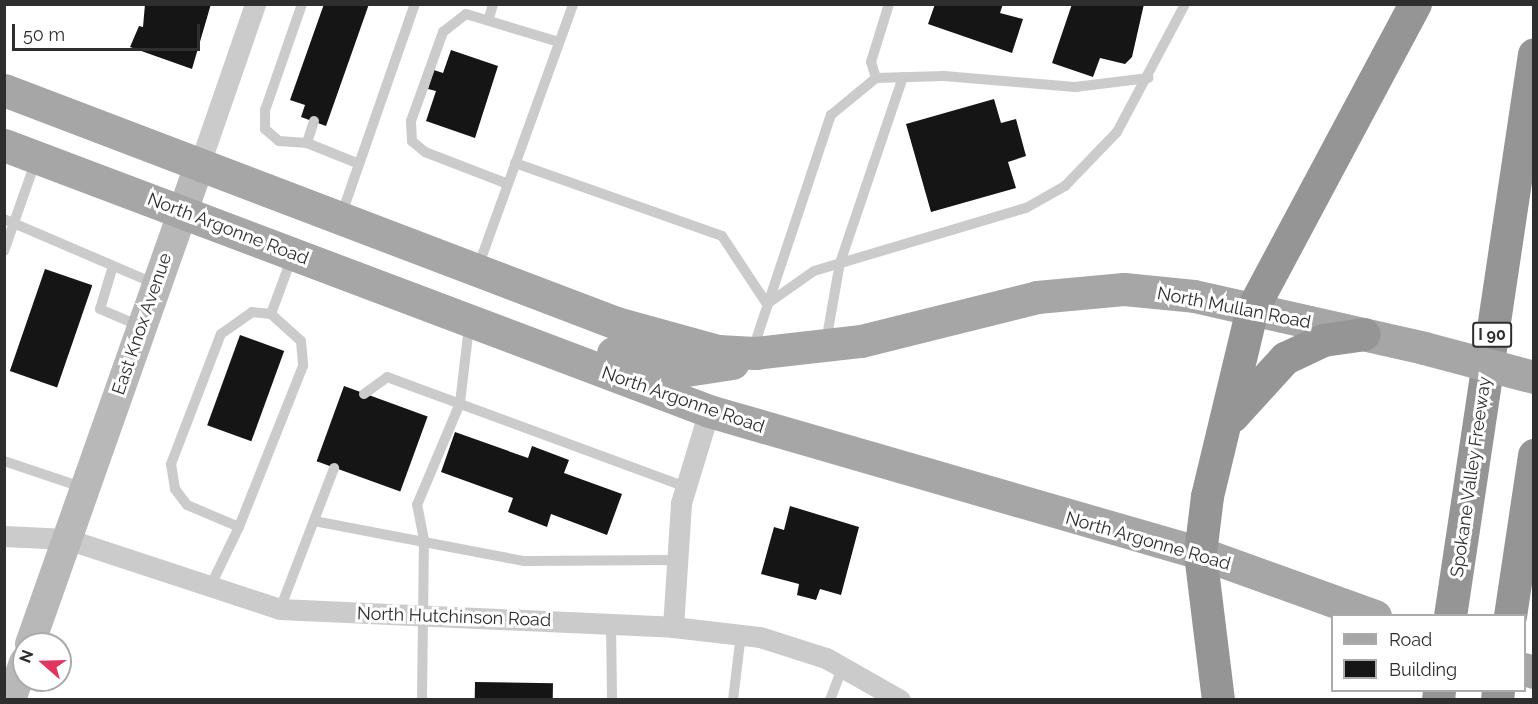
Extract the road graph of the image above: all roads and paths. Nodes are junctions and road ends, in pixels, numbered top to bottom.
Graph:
1 (255, 4) edge
2 (302, 4) edge
3 (415, 4) edge
4 (493, 4) edge
5 (573, 4) edge
6 (889, 4) edge
7 (1185, 4) edge
8 (1415, 4) edge
9 (489, 18) junction
10 (559, 42) junction
11 (1533, 54) edge
12 (903, 77) junction
13 (876, 78) junction
14 (1148, 78) junction
15 (4, 90) edge
16 (314, 121) dead end
17 (307, 143) junction
18 (4, 145) edge
19 (37, 157) junction
20 (515, 163) junction
21 (359, 164) junction
22 (199, 166) junction
23 (508, 184) junction
24 (182, 212) junction
25 (340, 219) junction
26 (9, 221) edge
27 (4, 251) edge
28 (293, 254) junction
29 (840, 263) junction
30 (113, 266) junction
31 (477, 271) junction
32 (156, 285) junction
33 (767, 304) junction
34 (1252, 309) junction
35 (271, 314) junction
36 (142, 327) junction
37 (483, 328) junction
38 (1364, 334) junction
39 (825, 346) junction
40 (752, 353) junction
41 (1533, 377) edge
42 (364, 394) dead end
43 (460, 403) junction
44 (709, 411) junction
45 (1227, 423) junction
46 (1533, 455) edge
47 (4, 461) edge
48 (334, 468) dead end
49 (684, 486) junction
50 (84, 488) junction
51 (314, 521) junction
52 (239, 527) junction
53 (4, 536) edge
54 (67, 538) junction
55 (424, 540) junction
56 (1200, 554) junction
57 (676, 560) junction
58 (210, 587) junction
59 (280, 609) junction
60 (1365, 612) edge
61 (1450, 614) edge
62 (1510, 614) edge
63 (423, 616) junction
64 (611, 624) junction
65 (673, 627) junction
66 (34, 632) edge
67 (741, 634) junction
68 (843, 666) junction
69 (422, 699) edge
70 (612, 699) edge
71 (733, 699) edge
72 (830, 699) edge
73 (900, 699) edge
74 (1218, 699) edge

1 - 22 street, East Knox Avenue
2 - 17 lane
3 - 21 lane
4 - 9 lane
5 - 10 lane
6 - 13 lane
7 - 14 lane
8 - 34 highway
9 - 10 lane
9 - 23 lane
10 - 20 lane
11 - 61 highway, Spokane Valley Freeway / I 90
12 - 13 lane
12 - 14 lane
12 - 29 lane
13 - 33 lane
14 - 29 lane
15 - 22 main road
16 - 17 lane
17 - 21 lane
18 - 19 main road, North Argonne Road
19 - 24 main road, North Argonne Road
19 - 26 lane
20 - 23 lane
20 - 33 lane
21 - 25 lane
22 - 24 street, East Knox Avenue
22 - 25 main road
23 - 31 lane
24 - 28 main road, North Argonne Road
24 - 32 street, East Knox Avenue
25 - 31 main road
26 - 27 lane
26 - 30 lane
28 - 35 lane
28 - 37 main road, North Argonne Road
29 - 33 lane
29 - 39 lane
30 - 32 lane
30 - 36 lane
31 - 40 main road, North Mullan Road
32 - 36 street, East Knox Avenue
33 - 40 lane
34 - 38 main road, North Mullan Road
34 - 39 main road, North Mullan Road
34 - 45 highway
35 - 52 lane
35 - 52 lane
36 - 50 street, East Knox Avenue
37 - 40 main road
37 - 43 lane
37 - 44 main road, North Argonne Road
38 - 41 main road, North Mullan Road, bridge
38 - 45 highway
39 - 40 main road, North Mullan Road
42 - 43 lane
43 - 49 lane
43 - 55 lane
44 - 49 street
44 - 56 main road, North Argonne Road
45 - 56 highway
46 - 62 highway
47 - 50 lane
48 - 51 lane
49 - 57 street
50 - 54 street, East Knox Avenue
51 - 55 lane
51 - 59 lane
52 - 58 lane
53 - 54 street, North Hutchinson Road
54 - 58 street, North Hutchinson Road
54 - 66 street, East Knox Avenue
55 - 57 lane
55 - 63 lane
56 - 60 main road, North Argonne Road
56 - 74 highway
57 - 65 street
58 - 59 street, North Hutchinson Road
59 - 63 street, North Hutchinson Road
63 - 64 street, North Hutchinson Road
63 - 69 lane
64 - 65 street, North Hutchinson Road
64 - 70 lane
65 - 67 street, North Hutchinson Road
67 - 68 street, North Hutchinson Road
67 - 71 lane
68 - 72 lane
68 - 73 street, North Hutchinson Road

